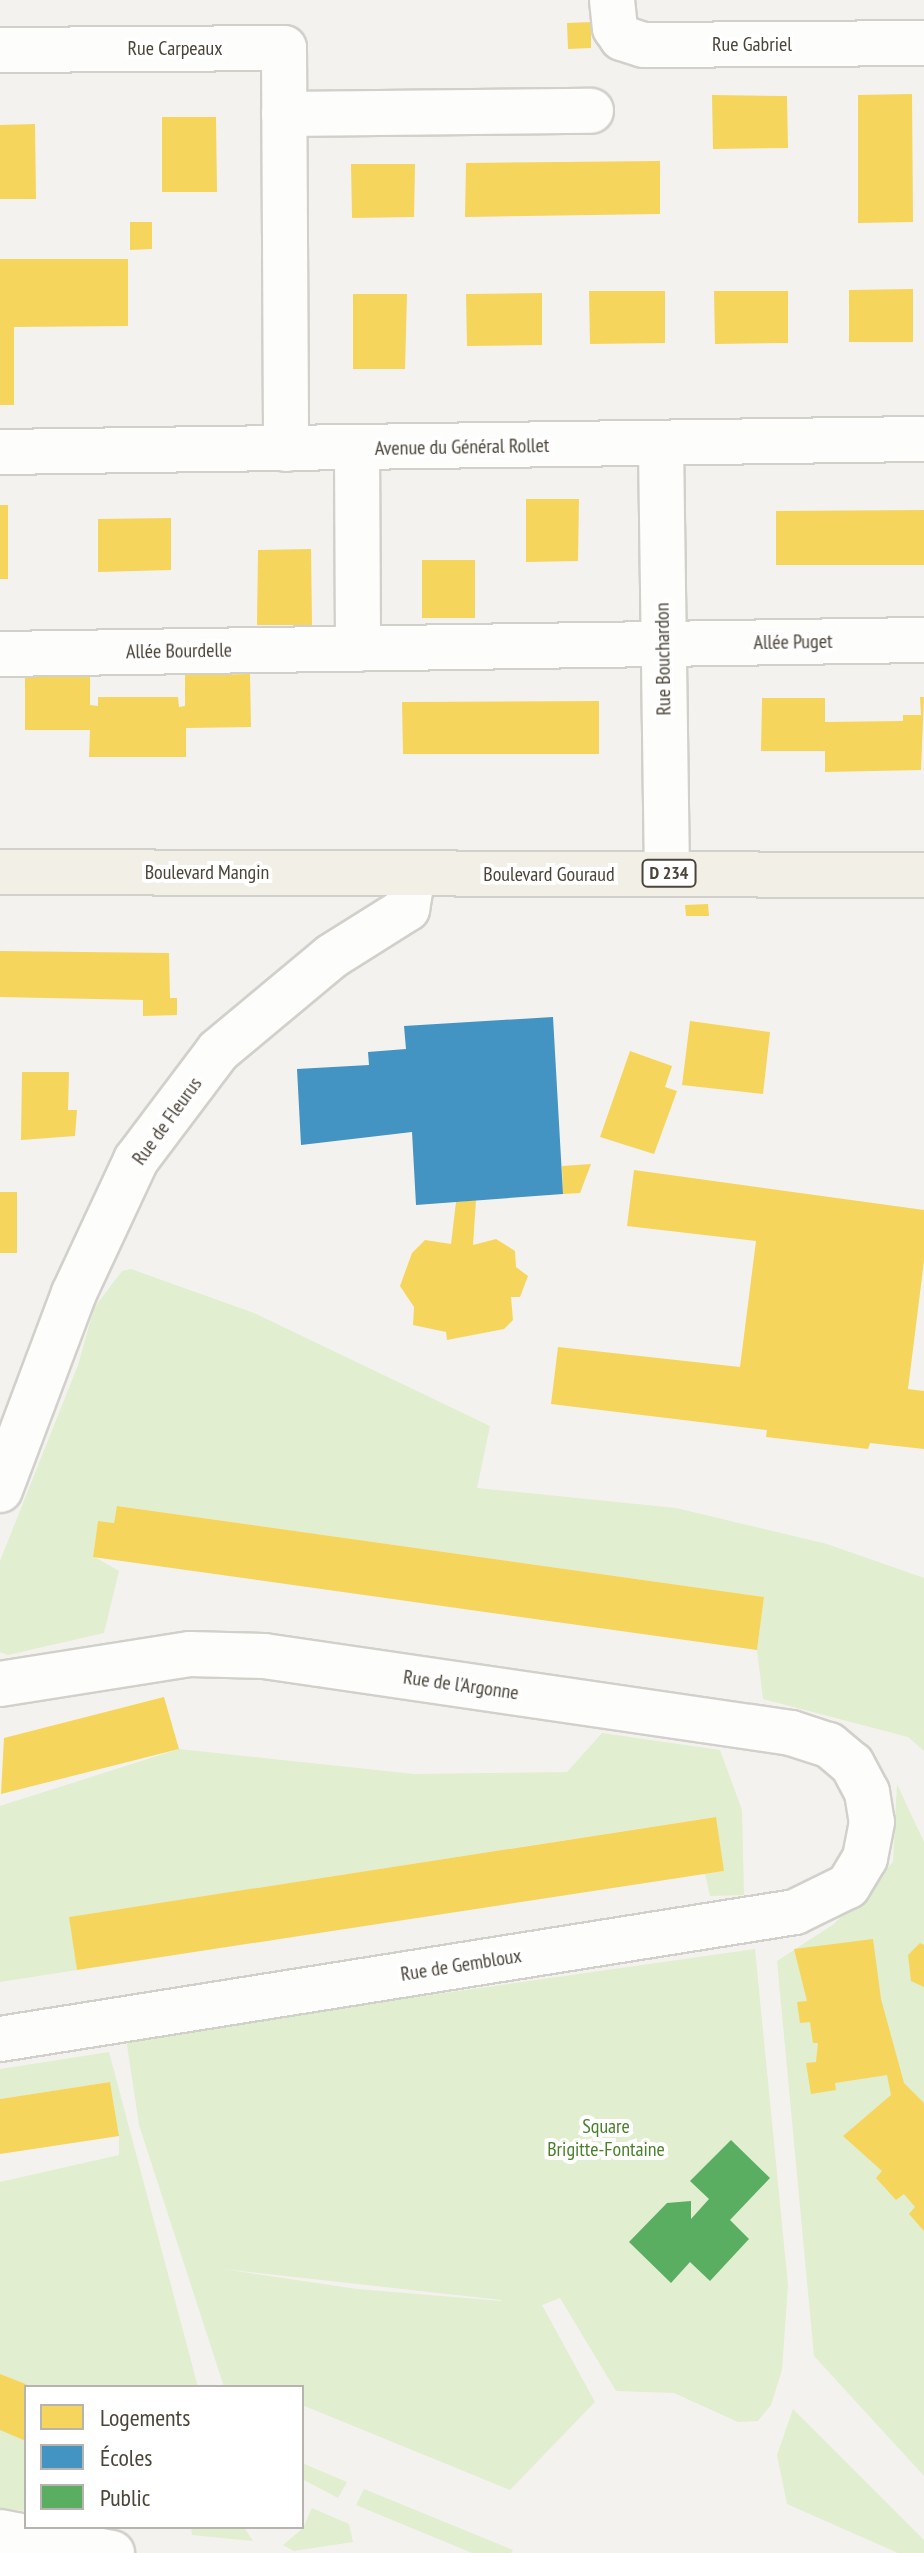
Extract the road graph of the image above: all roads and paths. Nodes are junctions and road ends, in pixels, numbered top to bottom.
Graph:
1 (612, 0) edge
2 (924, 43) edge
3 (0, 50) edge
4 (591, 111) dead end
5 (284, 114) junction
6 (924, 439) edge
7 (661, 445) junction
8 (357, 448) junction
9 (286, 449) junction
10 (0, 452) edge
11 (924, 640) edge
12 (662, 644) junction
13 (358, 649) junction
14 (0, 654) edge
15 (0, 872) edge
16 (667, 873) junction
17 (413, 875) junction
18 (924, 875) edge
19 (0, 1490) edge
20 (0, 1684) edge
21 (872, 1822) joint
22 (0, 2039) edge
23 (0, 2532) edge
24 (112, 2553) edge

1 - 2 street, Rue Gabriel
3 - 5 street, Rue Carpeaux
4 - 5 street
5 - 9 street, Rue Carpeaux
6 - 7 street, Avenue du Général Rollet
7 - 8 street, Avenue du Général Rollet
7 - 12 street, Rue Bouchardon
8 - 9 street, Avenue du Général Rollet
8 - 13 street
9 - 10 street, Avenue du Général Rollet
11 - 12 street, Allée Puget
12 - 13 street, Allée Bourdelle
12 - 16 street, Rue Bouchardon
13 - 14 street, Allée Bourdelle
15 - 17 main road, Boulevard Mangin / D 234
16 - 17 main road, Boulevard Gouraud / D 234
16 - 18 main road, Boulevard Gouraud / D 234
17 - 19 street, Rue de Fleurus
20 - 21 street, Rue de l'Argonne
21 - 22 street, Rue de Gembloux
23 - 24 street

